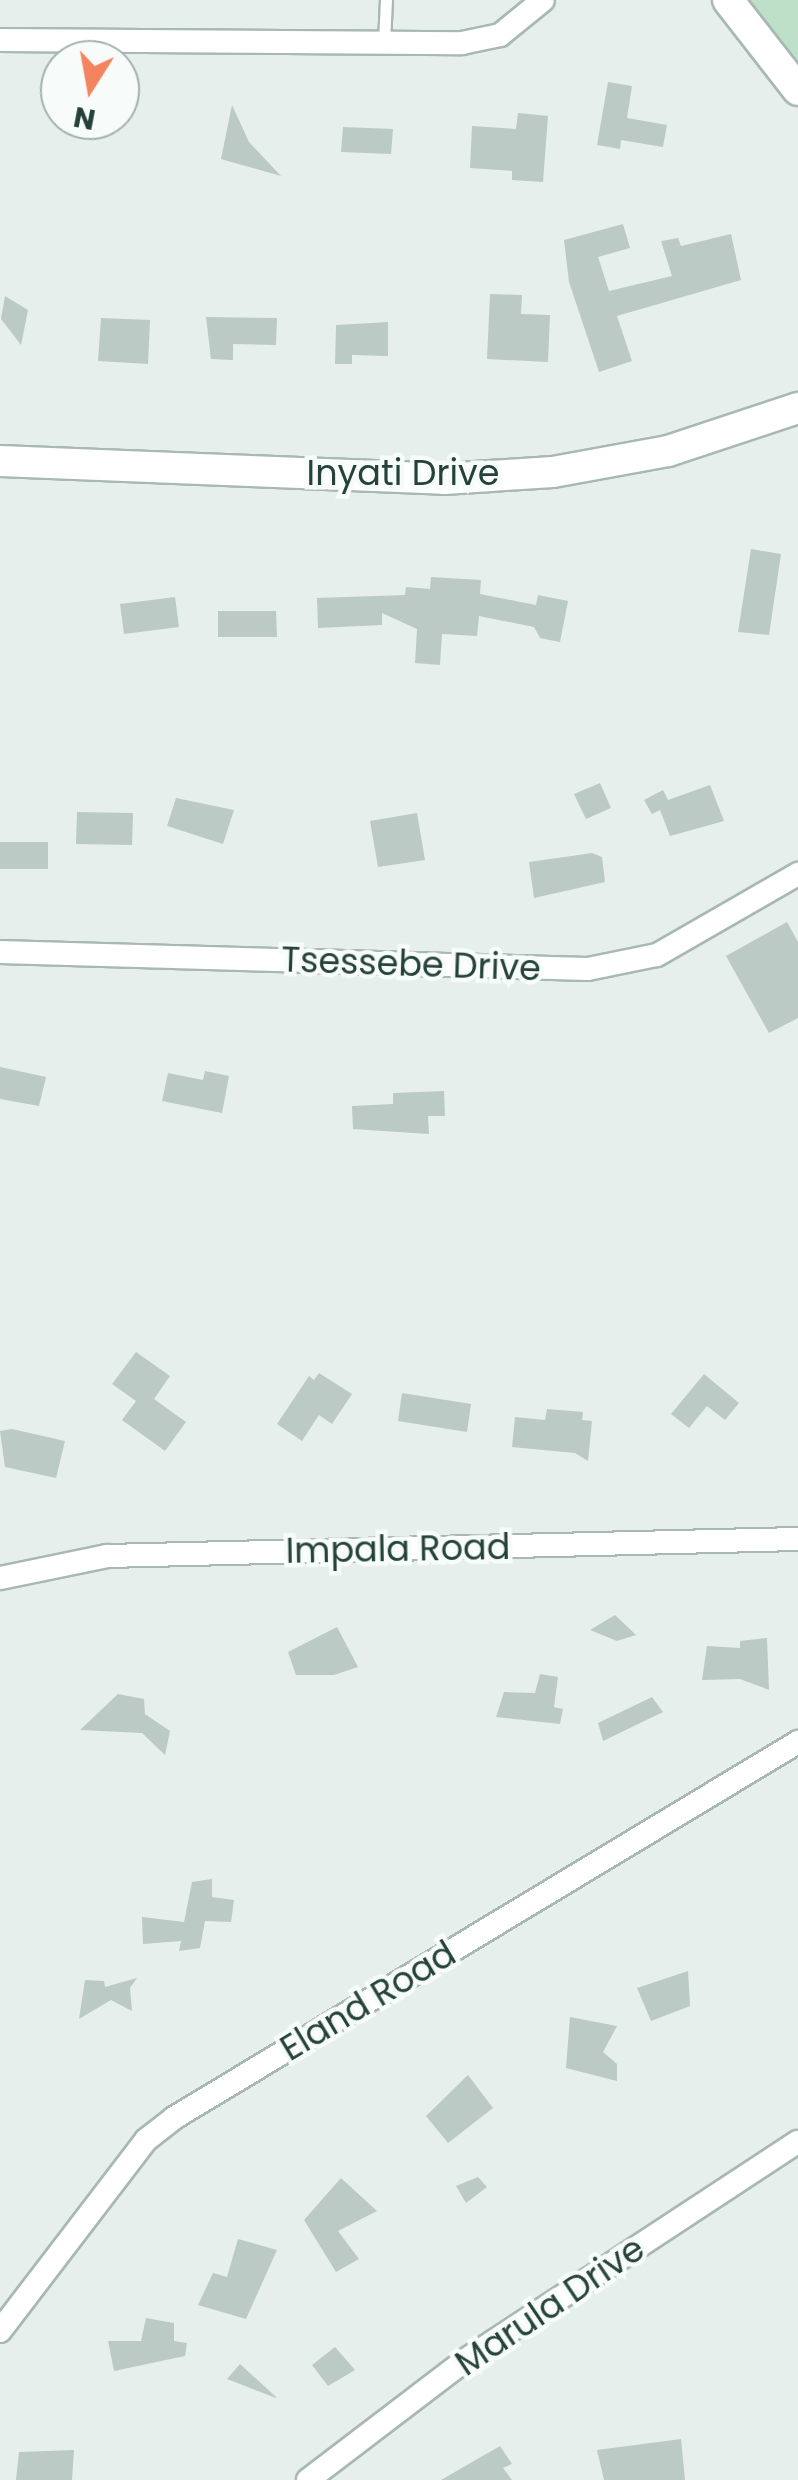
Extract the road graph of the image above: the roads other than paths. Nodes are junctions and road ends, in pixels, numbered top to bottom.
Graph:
1 (386, 0) edge
2 (543, 0) edge
3 (728, 0) edge
4 (0, 40) edge
5 (384, 42) junction
6 (798, 90) edge
7 (798, 408) edge
8 (0, 461) edge
9 (798, 874) edge
10 (0, 952) edge
11 (798, 1539) edge
12 (0, 1578) edge
13 (798, 1742) edge
14 (798, 2142) edge
15 (0, 2330) edge
16 (308, 2480) edge

1 - 5 lane
2 - 5 street
3 - 6 street
4 - 5 street
7 - 8 street, Inyati Drive
9 - 10 street, Tsessebe Drive
11 - 12 street, Impala Road
13 - 15 street, Eland Road
14 - 16 street, Marula Drive

